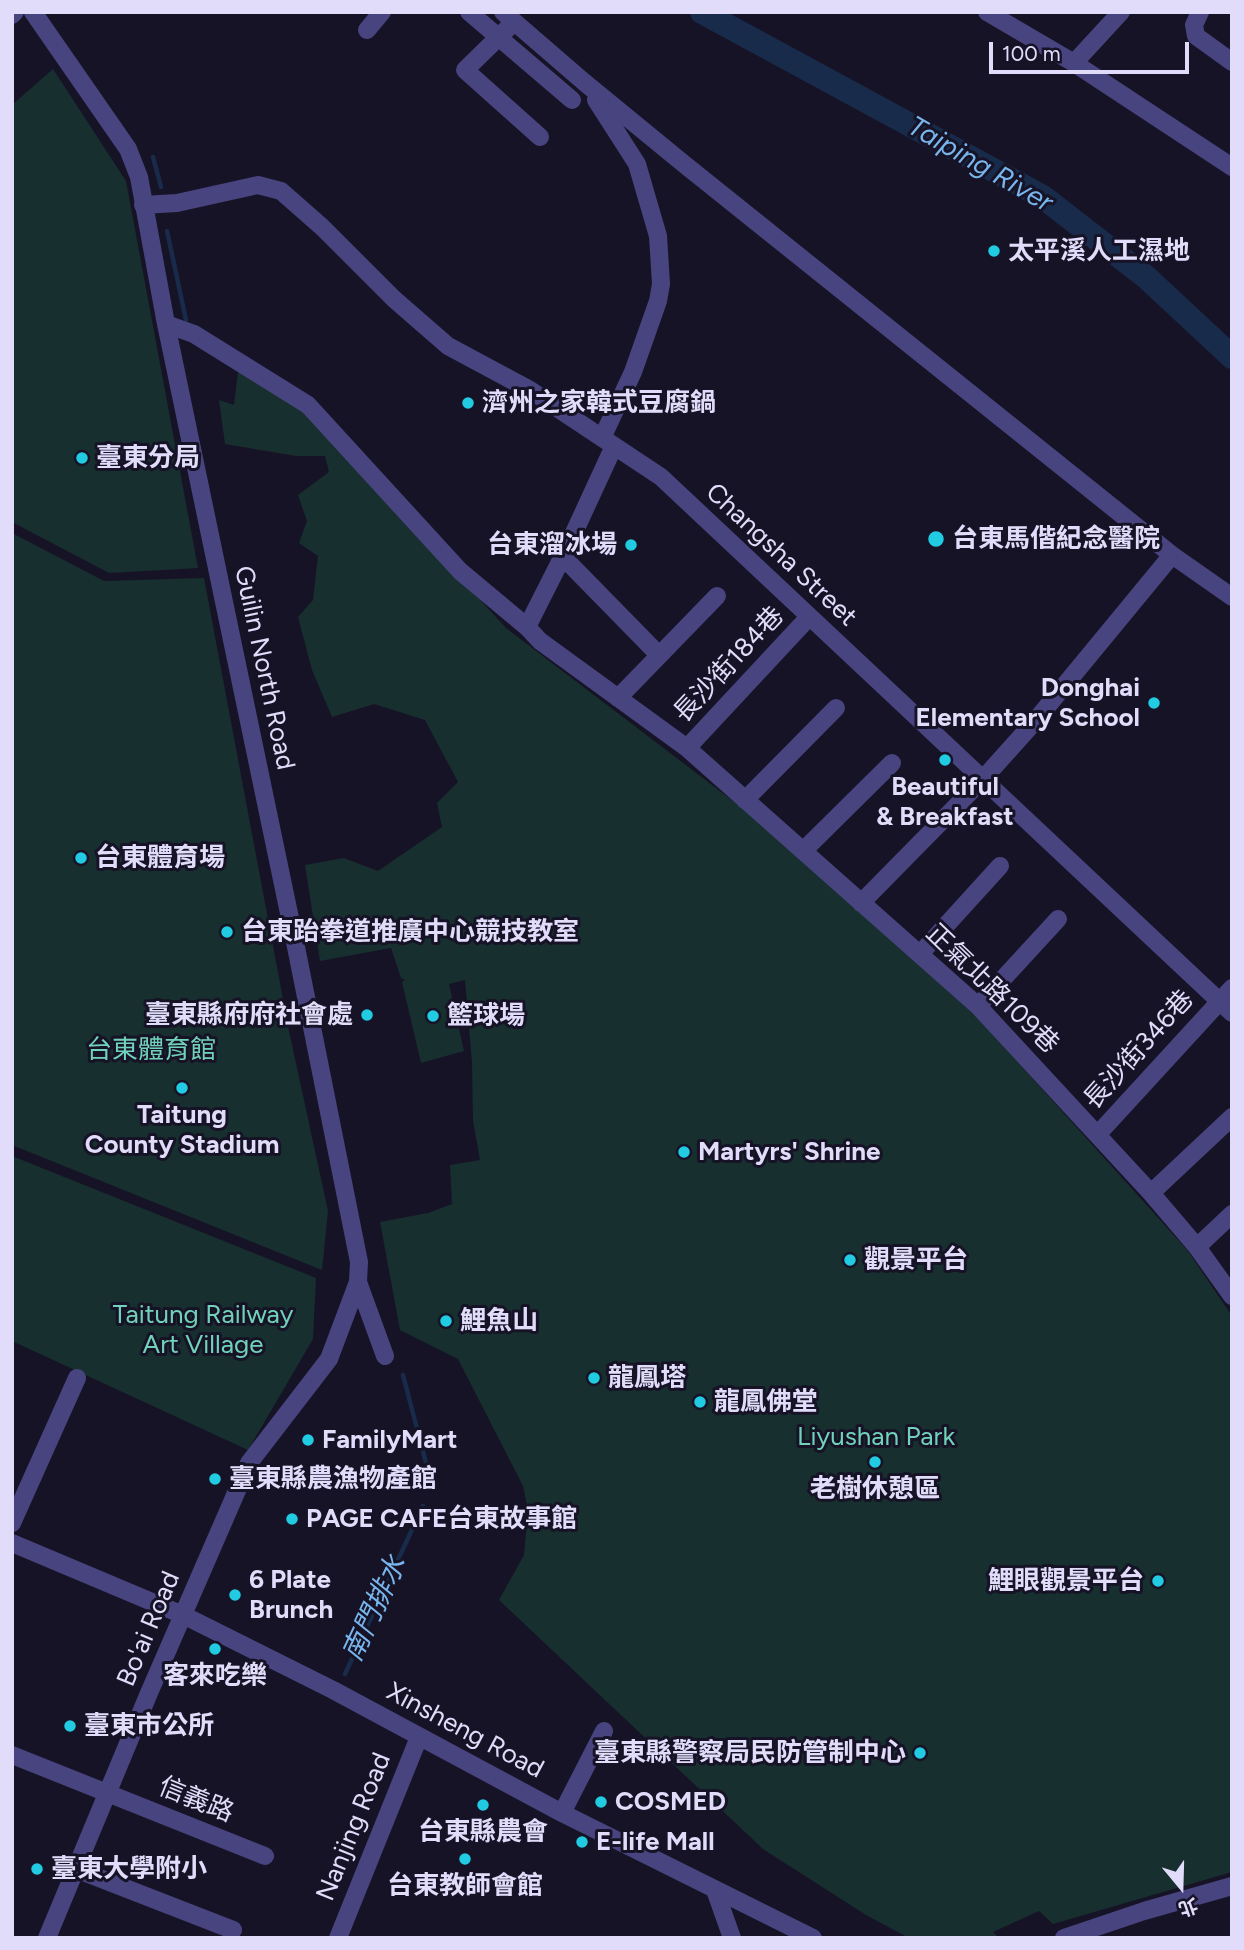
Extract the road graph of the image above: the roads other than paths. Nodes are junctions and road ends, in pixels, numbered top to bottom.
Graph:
1 (33, 12) edge
2 (382, 12) edge
3 (469, 12) edge
4 (987, 12) edge
5 (1121, 12) edge
6 (1200, 12) edge
7 (509, 17) edge
8 (367, 30) dead end
9 (499, 37) junction
10 (1232, 62) edge
11 (1074, 64) junction
12 (584, 82) junction
13 (572, 100) dead end
14 (540, 137) dead end
15 (1232, 167) edge
16 (144, 205) junction
17 (166, 324) junction
18 (608, 442) junction
19 (1172, 555) junction
20 (563, 557) junction
21 (717, 596) dead end
22 (1232, 597) edge
23 (809, 617) junction
24 (527, 627) junction
25 (659, 655) junction
26 (618, 698) junction
27 (836, 708) dead end
28 (687, 748) junction
29 (892, 763) dead end
30 (982, 779) junction
31 (745, 800) junction
32 (803, 851) junction
33 (1000, 866) dead end
34 (861, 903) junction
35 (1058, 919) dead end
36 (920, 954) junction
37 (1228, 1001) edge
38 (978, 1006) junction
39 (1232, 1117) edge
40 (1098, 1134) junction
41 (1151, 1193) junction
42 (1232, 1214) edge
43 (1197, 1247) junction
44 (358, 1282) junction
45 (1232, 1296) edge
46 (385, 1356) dead end
47 (329, 1359) joint
48 (78, 1378) dead end
49 (12, 1523) edge
50 (12, 1543) edge
51 (183, 1615) junction
52 (604, 1731) dead end
53 (419, 1737) junction
54 (12, 1755) edge
55 (108, 1794) junction
56 (562, 1813) junction
57 (265, 1856) dead end
58 (76, 1869) junction
59 (1232, 1886) edge
60 (715, 1890) junction
61 (233, 1930) dead end
62 (47, 1938) edge
63 (338, 1938) edge
64 (732, 1938) edge
65 (813, 1938) edge
66 (1065, 1938) edge

1 - 16 street, Guilin North Road
2 - 8 street
3 - 9 street
4 - 11 street
5 - 11 street
6 - 10 street
7 - 9 street
7 - 12 street
9 - 13 street
9 - 14 street
11 - 15 street
12 - 18 street
12 - 19 street
16 - 17 street, Guilin North Road
16 - 18 street, Changsha Street
17 - 24 street, 正氣北路109巷
17 - 44 street, Guilin North Road
18 - 20 street
18 - 23 street, Changsha Street
19 - 22 street
19 - 30 street
20 - 24 street
20 - 25 street
21 - 25 street
23 - 28 street, 長沙街184巷
23 - 30 street, Changsha Street
24 - 26 street, 正氣北路109巷
25 - 26 street
26 - 28 street, 正氣北路109巷
27 - 31 street
28 - 31 street, 正氣北路109巷
29 - 32 street
30 - 34 street
30 - 37 street, Changsha Street
31 - 32 street, 正氣北路109巷
32 - 34 street, 正氣北路109巷
33 - 36 street
34 - 36 street, 正氣北路109巷
35 - 38 street
36 - 38 street, 正氣北路109巷
37 - 40 street, 長沙街346巷
38 - 40 street, 正氣北路109巷
39 - 41 street
40 - 41 street, 正氣北路109巷
41 - 43 street, 正氣北路109巷
42 - 43 street
43 - 45 street, 正氣北路109巷
44 - 46 street
44 - 47 street, Guilin North Road
47 - 51 street, Bo'ai Road
48 - 49 street
50 - 51 street, Xinsheng Road
51 - 53 street, Xinsheng Road
51 - 55 street, Bo'ai Road
52 - 56 street
53 - 56 street, Xinsheng Road
53 - 63 street, Nanjing Road
54 - 55 street, 信義路
55 - 57 street, 信義路
55 - 58 street, Bo'ai Road
56 - 60 street, Xinsheng Road
58 - 61 street
58 - 62 street, Bo'ai Road
59 - 66 street
60 - 64 street
60 - 65 street, Xinsheng Road

